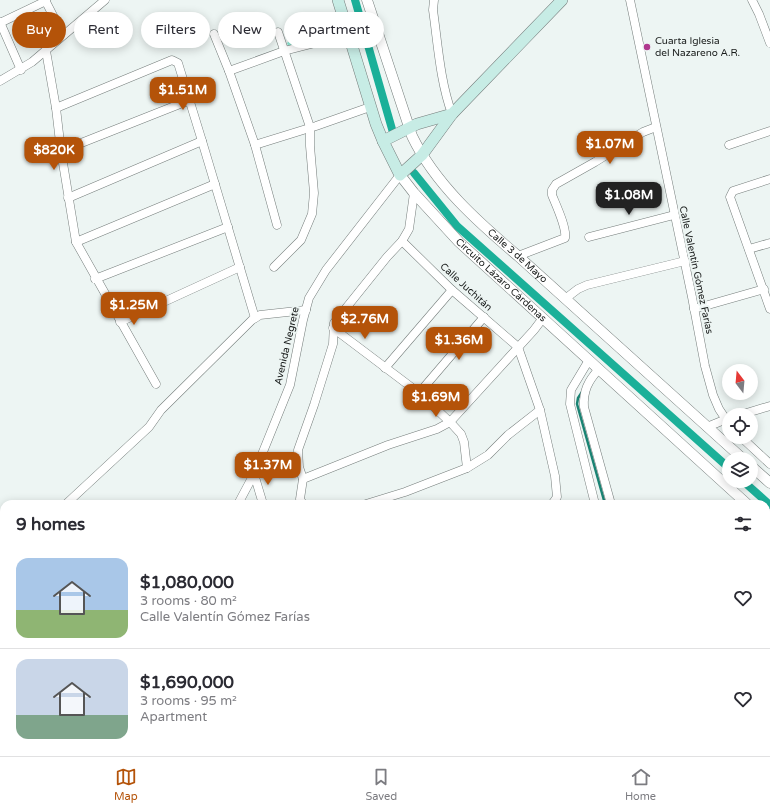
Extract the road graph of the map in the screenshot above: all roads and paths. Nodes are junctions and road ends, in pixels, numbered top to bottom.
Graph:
1 (105, 0) edge
2 (338, 0) edge
3 (367, 0) edge
4 (434, 0) edge
5 (562, 0) edge
6 (630, 0) edge
7 (752, 0) edge
8 (46, 1) edge
9 (52, 12) edge
10 (341, 12) edge
11 (0, 22) edge
12 (66, 32) edge
13 (278, 32) dead end
14 (214, 34) dead end
15 (770, 43) edge
16 (49, 48) edge
17 (295, 48) edge
18 (352, 48) edge
19 (46, 51) junction
20 (284, 51) junction
21 (21, 70) junction
22 (229, 71) junction
23 (0, 81) edge
24 (190, 100) junction
25 (370, 107) junction
26 (56, 108) junction
27 (452, 114) junction
28 (310, 127) junction
29 (656, 127) junction
30 (408, 129) junction
31 (770, 131) edge
32 (202, 141) junction
33 (383, 141) junction
34 (255, 145) junction
35 (729, 145) dead end
36 (61, 151) junction
37 (422, 155) junction
38 (400, 174) junction
39 (770, 179) edge
40 (215, 184) junction
41 (414, 193) junction
42 (68, 198) junction
43 (674, 215) junction
44 (277, 225) dead end
45 (228, 227) junction
46 (589, 237) dead end
47 (402, 241) junction
48 (76, 242) junction
49 (770, 243) edge
50 (749, 249) junction
51 (518, 256) junction
52 (685, 261) junction
53 (240, 267) junction
54 (274, 267) dead end
55 (96, 278) junction
56 (764, 289) junction
57 (452, 290) junction
58 (565, 299) junction
59 (694, 309) junction
60 (770, 309) edge
61 (306, 310) junction
62 (484, 317) junction
63 (255, 318) junction
64 (543, 318) junction
65 (120, 322) junction
66 (333, 328) junction
67 (518, 347) junction
68 (589, 360) junction
69 (385, 368) junction
70 (599, 369) junction
71 (156, 384) dead end
72 (419, 393) junction
73 (770, 406) edge
74 (540, 410) junction
75 (722, 410) edge
76 (758, 410) edge
77 (450, 422) junction
78 (722, 422) edge
79 (707, 427) junction
80 (749, 444) edge
81 (735, 452) edge
82 (770, 464) edge
83 (467, 468) junction
84 (758, 472) edge
85 (254, 474) junction
86 (303, 479) junction
87 (770, 483) edge
88 (70, 500) edge
89 (240, 500) edge
90 (262, 500) edge
91 (301, 500) edge
92 (379, 500) edge
93 (555, 500) edge
94 (595, 500) edge
95 (610, 500) edge
96 (743, 500) edge

1 - 12 street
2 - 10 main road, Circuito Lázaro Cárdenas
3 - 30 street, Calle 3 de Mayo
4 - 27 street
5 - 27 main road
6 - 29 street, Calle Valentín Gómez Farías
7 - 15 street
8 - 9 street
8 - 11 street
11 - 21 street
13 - 20 street
14 - 22 street
16 - 19 street
17 - 20 street
18 - 25 main road, Circuito Lázaro Cárdenas
19 - 21 street
19 - 26 street
20 - 22 street
20 - 28 street
21 - 23 street
22 - 34 street
24 - 26 street
24 - 32 street
24 - 36 street
25 - 28 street
25 - 33 main road, Circuito Lázaro Cárdenas
26 - 36 street
27 - 30 main road
27 - 37 main road
28 - 34 street
28 - 54 street
29 - 43 street, Calle Valentín Gómez Farías
29 - 51 street
30 - 33 main road
30 - 37 street, Calle 3 de Mayo
31 - 35 street
32 - 40 street
32 - 42 street
33 - 38 main road, Circuito Lázaro Cárdenas
34 - 44 street
36 - 42 street
37 - 38 main road
37 - 51 street, Calle 3 de Mayo
38 - 41 street, Circuito Lázaro Cárdenas
38 - 61 street, Avenida Negrete
39 - 50 street
40 - 45 street
40 - 48 street
41 - 47 street
41 - 64 street, Circuito Lázaro Cárdenas
42 - 48 street
43 - 46 street
43 - 52 street, Calle Valentín Gómez Farías
45 - 53 street
45 - 55 street
47 - 57 street, Calle Juchitán
47 - 66 street
48 - 55 street
49 - 50 street
50 - 56 street
51 - 58 street, Calle 3 de Mayo
52 - 58 street
52 - 59 street, Calle Valentín Gómez Farías
53 - 63 street
53 - 65 street
55 - 65 street
56 - 59 street
56 - 60 street
57 - 62 street, Calle Juchitán
57 - 69 street
58 - 79 street, Calle 3 de Mayo
59 - 75 street, Calle Valentín Gómez Farías
61 - 63 street
61 - 85 street, Avenida Negrete
62 - 67 street, Calle Juchitán
62 - 72 street
63 - 88 street
64 - 67 street
64 - 68 street, Circuito Lázaro Cárdenas
65 - 71 street
66 - 69 street
66 - 86 street
67 - 74 street
67 - 77 street
68 - 70 street, Circuito Lázaro Cárdenas
68 - 94 street
69 - 72 street
70 - 95 street
70 - 96 street, Circuito Lázaro Cárdenas
72 - 77 street
73 - 76 street
74 - 83 street
74 - 93 street
77 - 83 street
77 - 86 street
78 - 79 street
79 - 81 street, Calle 3 de Mayo
80 - 82 street
83 - 92 street
84 - 87 street
85 - 89 street, Avenida Negrete
85 - 90 street
86 - 91 street

